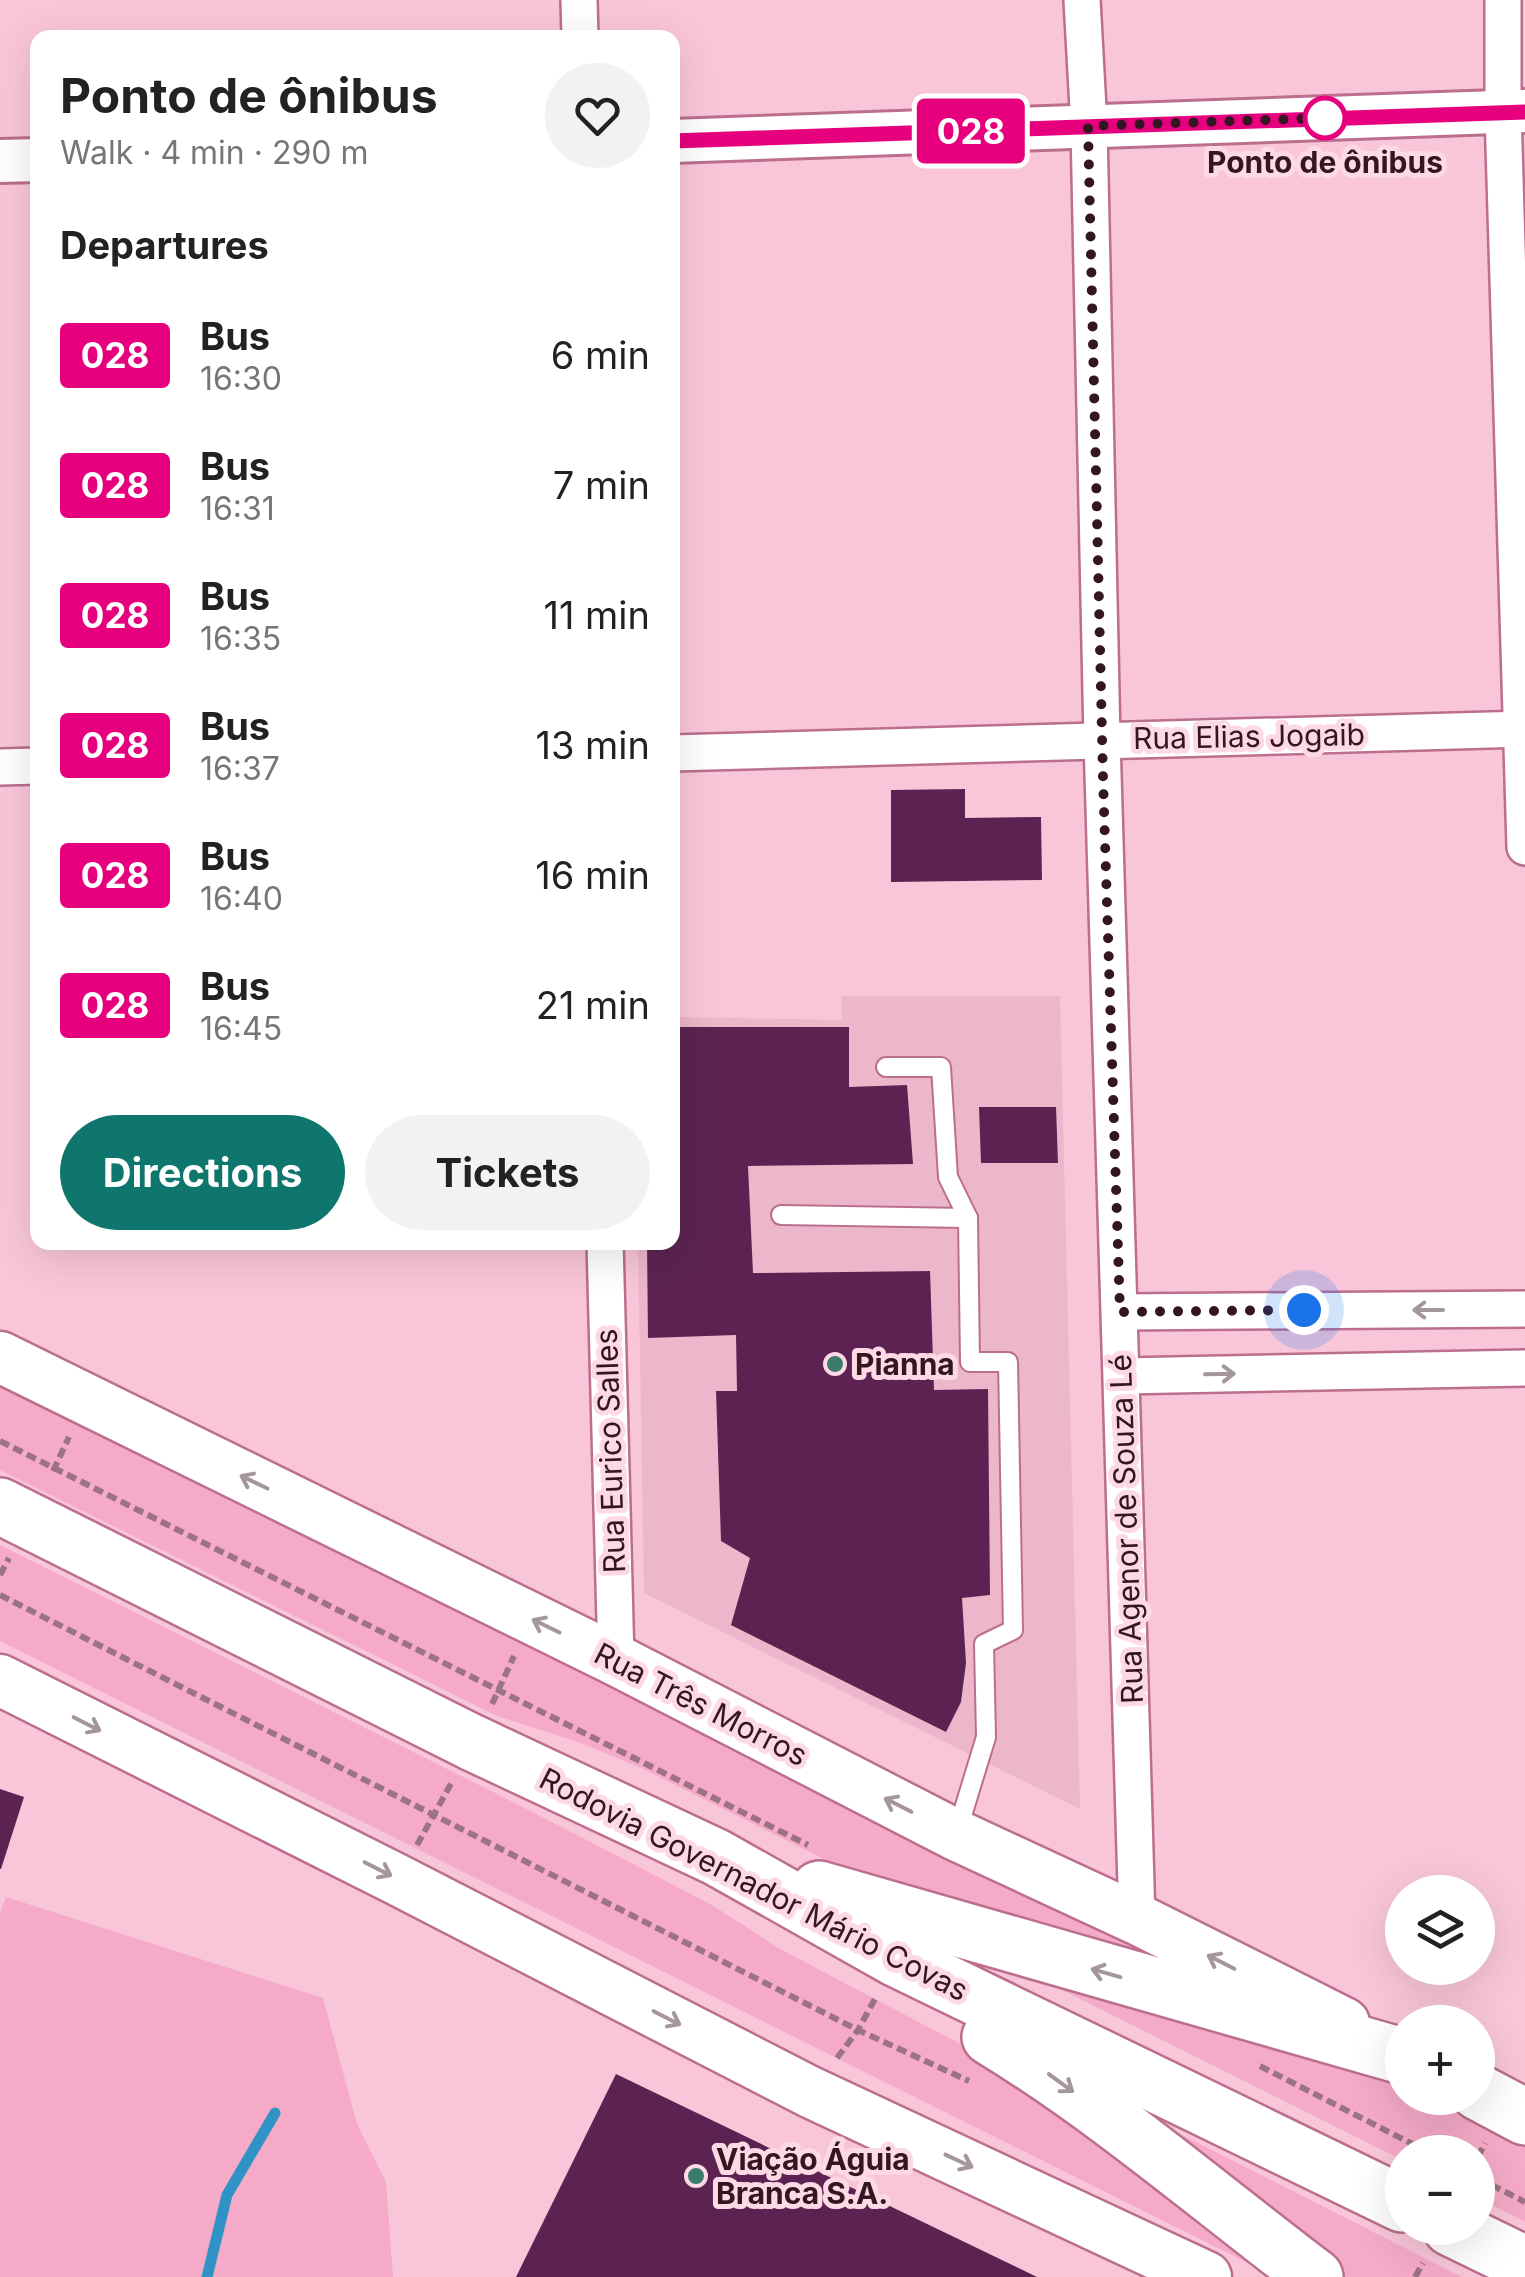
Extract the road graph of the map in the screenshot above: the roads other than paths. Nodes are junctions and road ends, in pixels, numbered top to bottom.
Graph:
1 (579, 0) edge
2 (1082, 0) edge
3 (1503, 0) edge
4 (580, 30) edge
5 (1514, 112) edge
6 (1088, 126) junction
7 (680, 141) edge
8 (30, 160) edge
9 (0, 161) edge
10 (1522, 729) edge
11 (1102, 740) junction
12 (680, 753) edge
13 (30, 766) edge
14 (0, 767) edge
15 (1525, 847) edge
16 (886, 1067) dead end
17 (781, 1214) dead end
18 (968, 1218) junction
19 (605, 1250) edge
20 (1525, 1309) edge
21 (1120, 1312) junction
22 (0, 1357) edge
23 (1525, 1368) edge
24 (1122, 1376) junction
25 (0, 1506) edge
26 (616, 1660) junction
27 (0, 1680) edge
28 (956, 1834) junction
29 (716, 1858) junction
30 (1137, 1920) junction
31 (1385, 2045) edge
32 (1385, 2049) edge
33 (1495, 2101) edge
34 (1525, 2116) edge
35 (1385, 2196) edge
36 (1486, 2245) edge
37 (1525, 2264) edge
38 (1206, 2277) edge
39 (1314, 2277) edge

1 - 4 street
2 - 6 street, Rua Agenor de Souza Lé
3 - 5 street
5 - 6 street
5 - 10 street
6 - 7 street
6 - 11 street, Rua Agenor de Souza Lé
8 - 9 street
10 - 11 street, Rua Elias Jogaib
10 - 15 street
11 - 12 street, Rua Elias Jogaib
11 - 21 street, Rua Agenor de Souza Lé
13 - 14 street
16 - 18 lane
17 - 18 lane
18 - 28 lane
19 - 26 street, Rua Eurico Salles
20 -> 21 street
21 - 24 street, Rua Agenor de Souza Lé
26 -> 22 main road, Rua Três Morros
24 -> 23 street
24 - 30 street, Rua Agenor de Souza Lé
25 - 29 main road, Rodovia Governador Mário Covas
28 -> 26 main road, Rua Três Morros
27 -> 38 main road
28 - 30 main road, Rua Três Morros
32 -> 29 main road
29 - 35 main road, Rodovia Governador Mário Covas
29 -> 39 main road
31 -> 30 main road, Rua Três Morros
33 - 34 main road
36 - 37 main road

